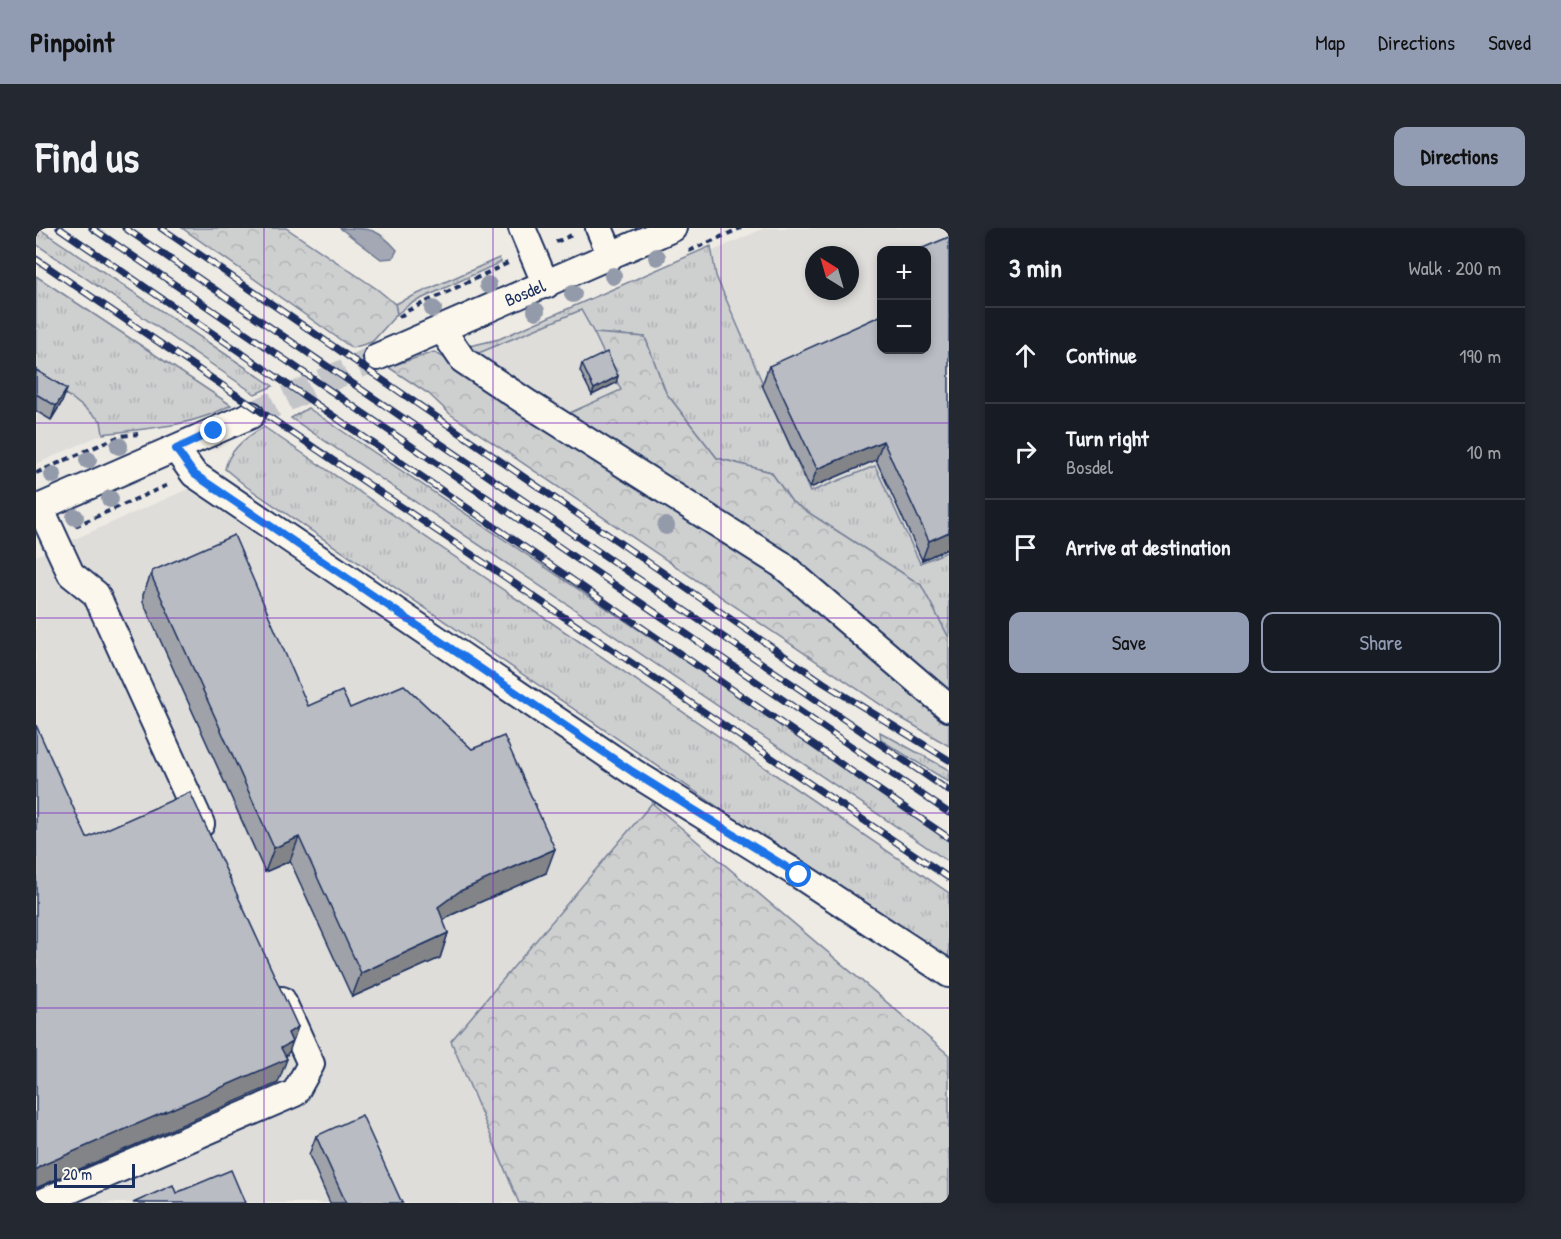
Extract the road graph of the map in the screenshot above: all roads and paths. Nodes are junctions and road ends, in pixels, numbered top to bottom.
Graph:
1 (522, 228) edge
2 (673, 228) edge
3 (589, 230) edge
4 (532, 253) junction
5 (611, 255) junction
6 (546, 285) junction
7 (400, 316) dead end
8 (441, 328) junction
9 (377, 357) tunnel mouth
10 (251, 415) tunnel mouth
11 (144, 434) dead end
12 (176, 449) junction
13 (36, 473) edge
14 (194, 474) junction
15 (38, 508) edge
16 (54, 535) junction
17 (949, 708) edge
18 (210, 843) edge
19 (949, 974) edge
20 (272, 980) edge
21 (40, 1203) edge

1 - 4 street
2 - 5 street, Bosdel
3 - 4 path
3 - 5 street
4 - 6 street
4 - 7 path
5 - 6 street, Bosdel
6 - 8 street, Bosdel
8 - 9 street, Bosdel
8 - 17 street
10 - 12 street
11 - 13 path
12 - 14 street
12 - 15 street
14 - 16 path
14 - 19 street
15 - 16 street
16 - 18 street
20 - 21 street

